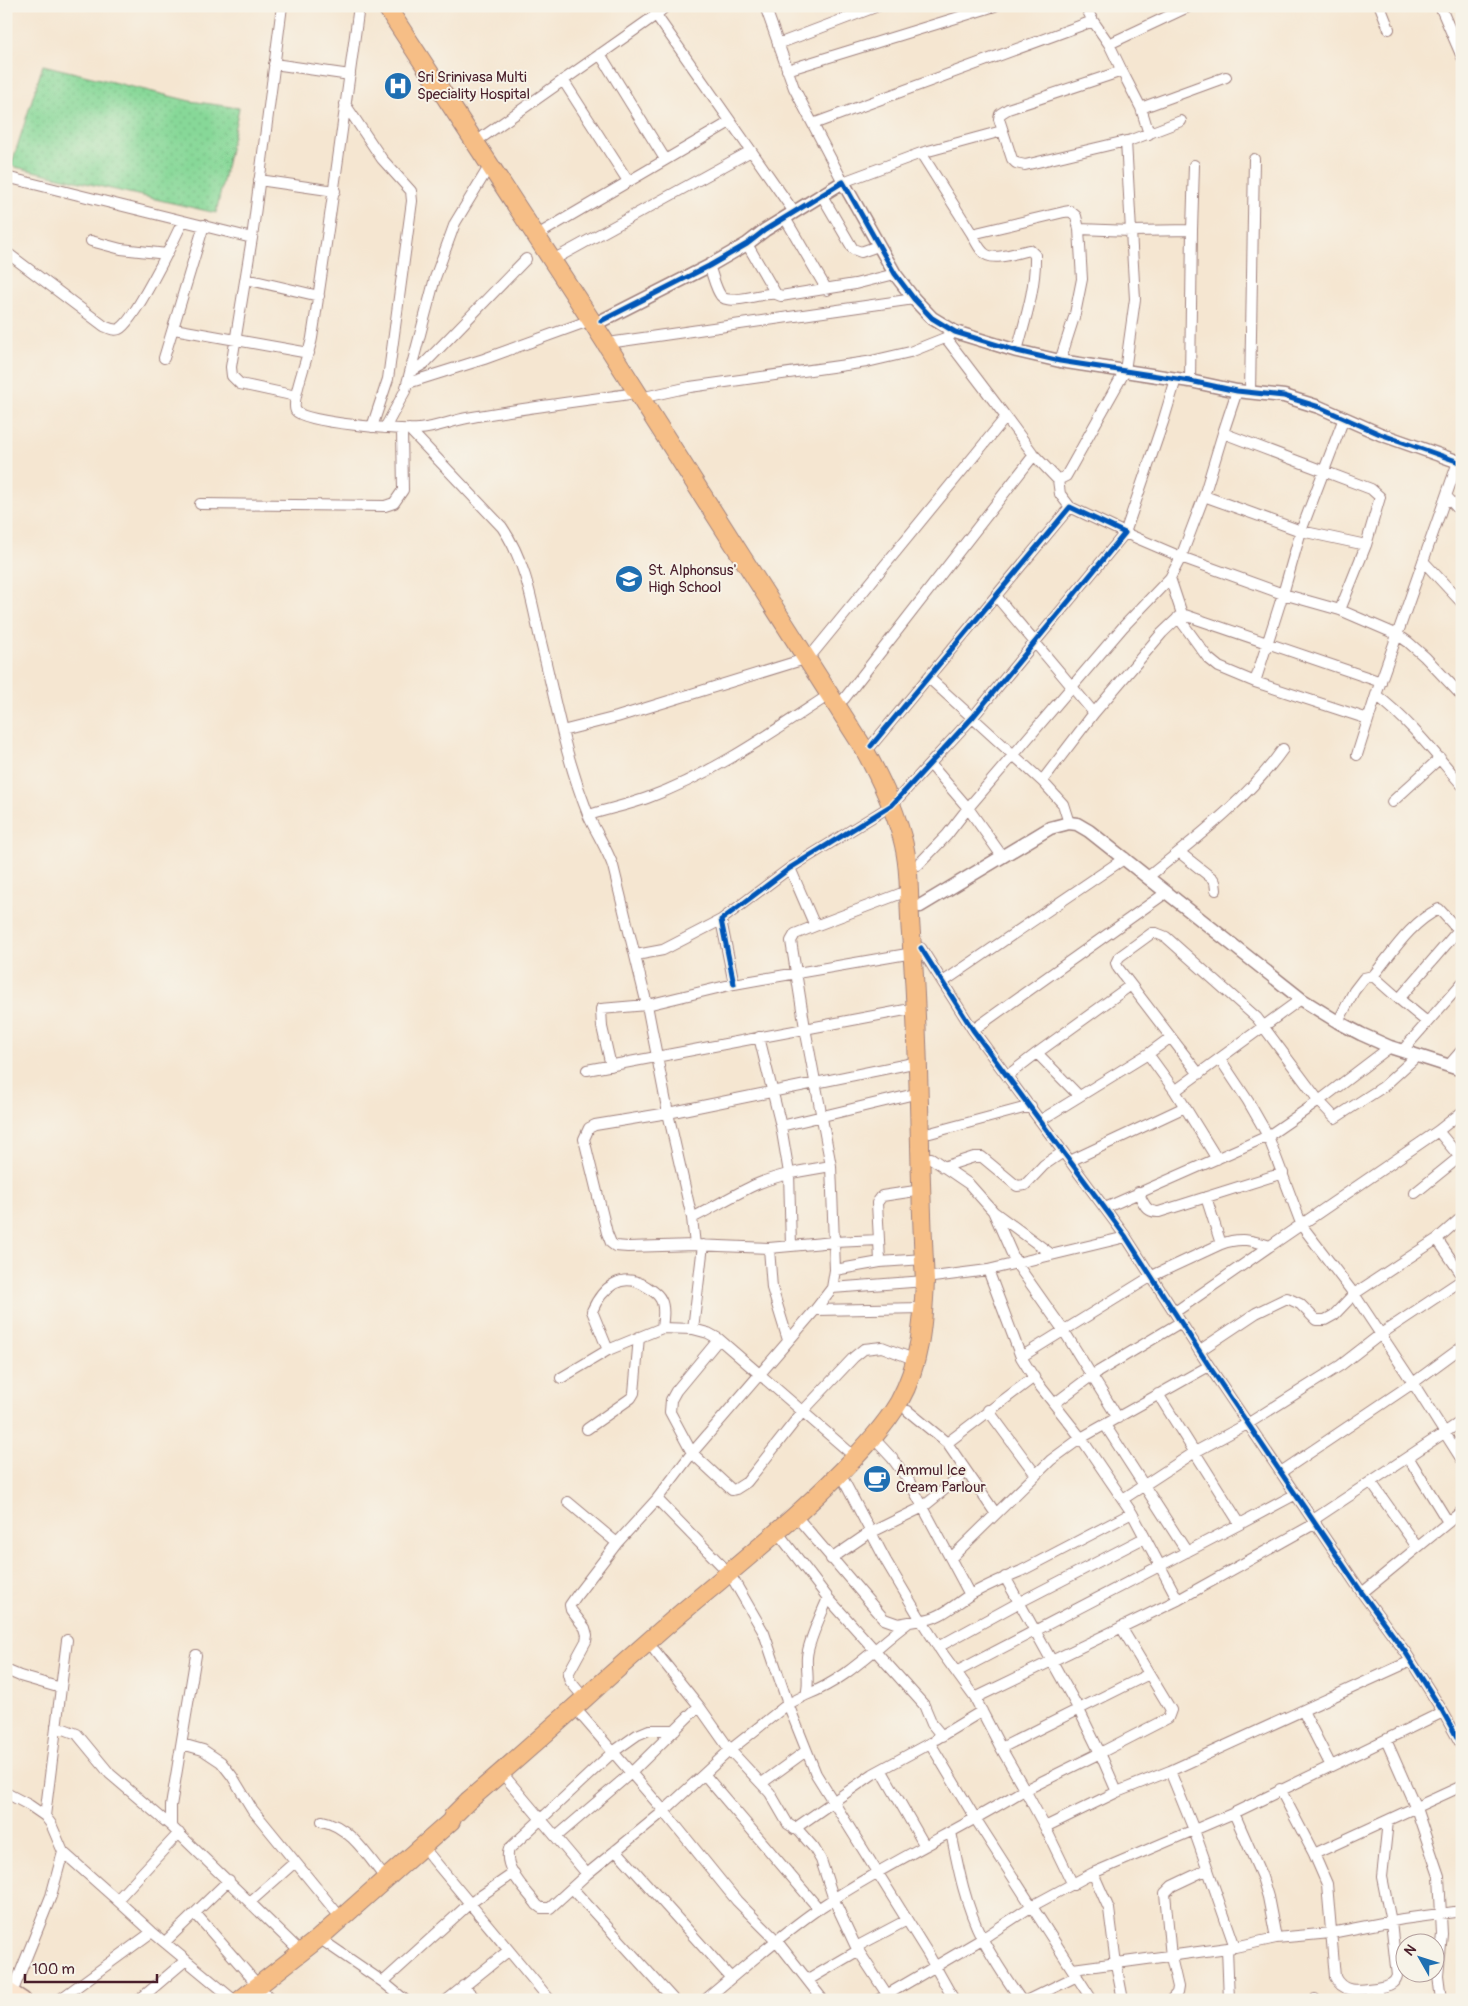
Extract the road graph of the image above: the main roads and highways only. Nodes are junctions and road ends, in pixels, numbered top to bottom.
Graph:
1 (386, 6) edge
2 (401, 6) edge
3 (596, 321) junction
4 (643, 394) junction
5 (836, 697) junction
6 (895, 801) junction
7 (917, 951) junction
8 (929, 1279) junction
9 (731, 1577) junction
10 (583, 1707) junction
11 (451, 1821) junction
12 (240, 2000) edge

1 - 3 highway
2 - 3 highway
3 - 4 highway
3 - 4 highway
4 - 5 highway
5 - 6 highway
5 - 6 highway
6 - 7 highway
6 - 7 highway
7 - 8 highway
7 - 8 highway
8 - 9 highway
8 - 9 highway
9 - 10 highway
9 - 10 highway
10 - 11 highway
10 - 11 highway
11 - 12 highway

